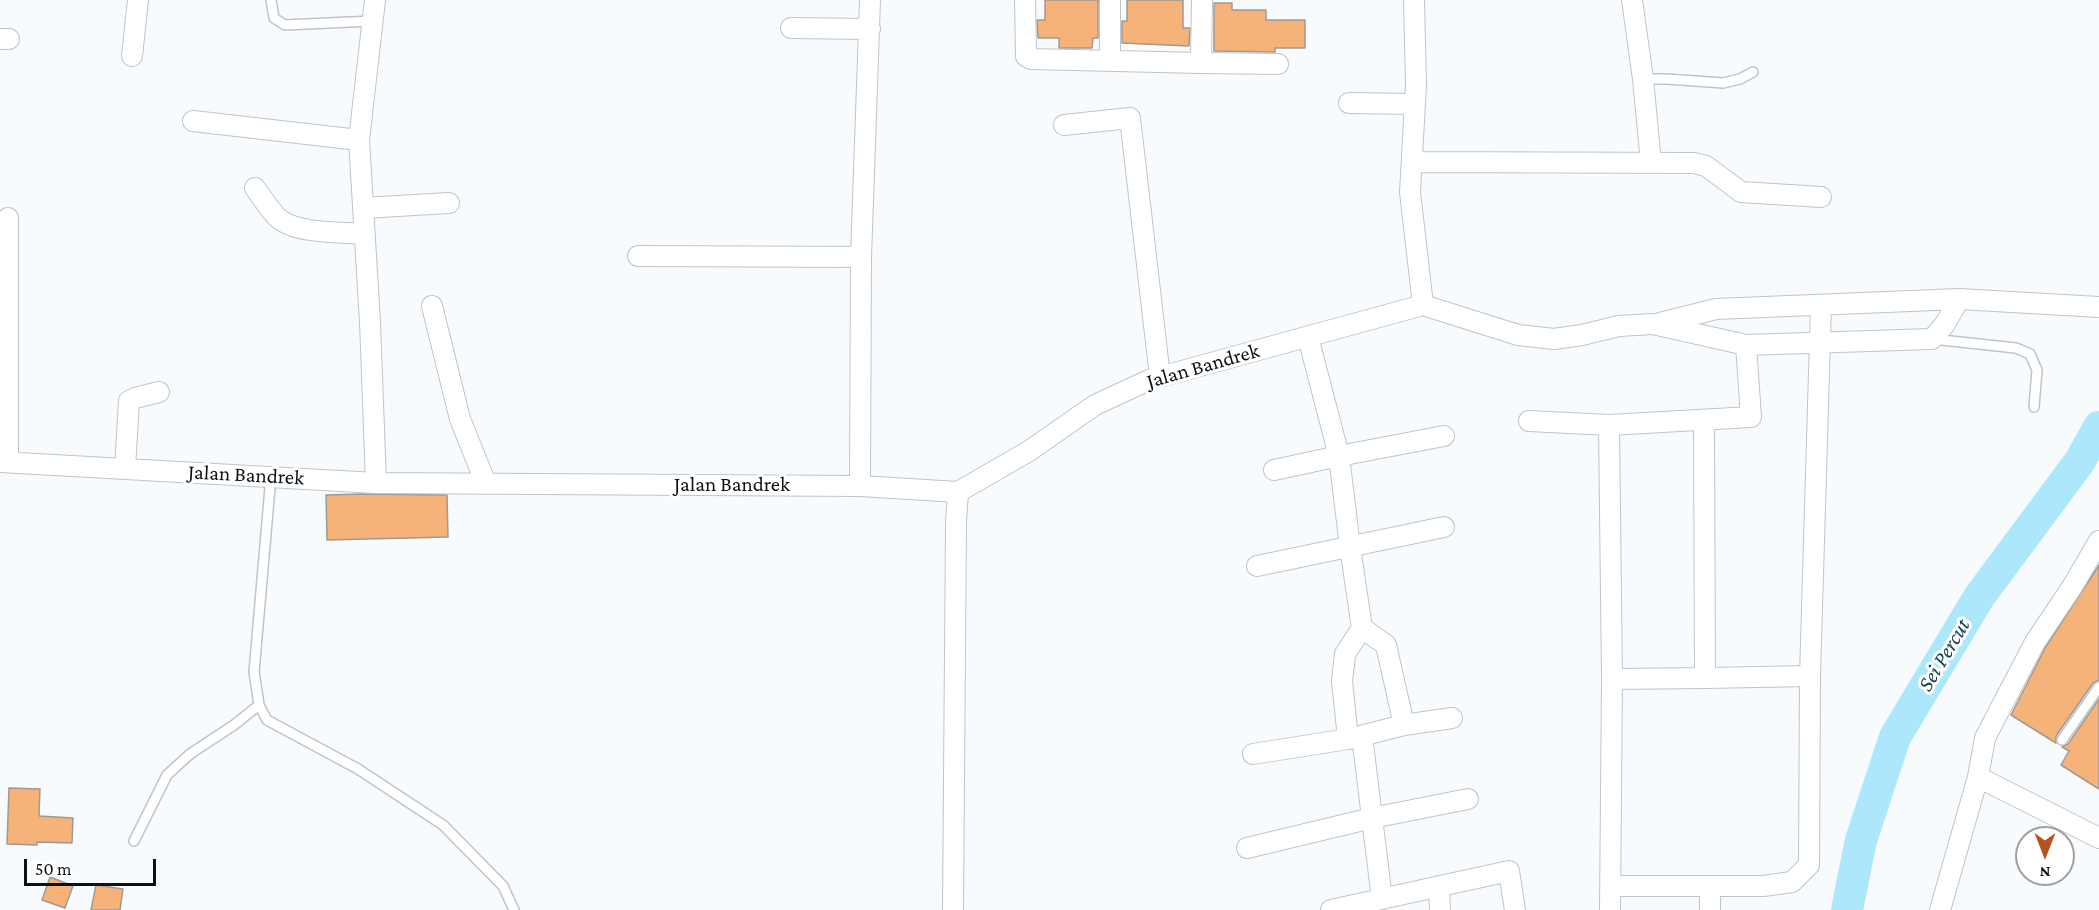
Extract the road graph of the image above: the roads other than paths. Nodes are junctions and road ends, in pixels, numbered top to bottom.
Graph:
1 (138, 0) edge
2 (270, 0) edge
3 (375, 0) edge
4 (870, 0) edge
5 (1025, 0) edge
6 (1110, 0) edge
7 (1202, 0) edge
8 (1414, 0) edge
9 (1632, 0) edge
10 (372, 21) junction
11 (791, 28) dead end
12 (870, 29) junction
13 (132, 56) dead end
14 (1110, 61) junction
15 (1201, 63) junction
16 (1278, 64) dead end
17 (1753, 72) dead end
18 (1643, 79) junction
19 (1349, 103) dead end
20 (1415, 104) junction
21 (193, 122) dead end
22 (1064, 125) dead end
23 (359, 140) junction
24 (1412, 162) junction
25 (1652, 163) junction
26 (255, 188) dead end
27 (1821, 197) dead end
28 (449, 203) dead end
29 (363, 208) junction
30 (8, 218) dead end
31 (363, 234) junction
32 (639, 256) dead end
33 (861, 257) junction
34 (1959, 300) junction
35 (1423, 305) junction
36 (1821, 305) junction
37 (432, 306) dead end
38 (2099, 307) edge
39 (1653, 324) junction
40 (1308, 337) junction
41 (1932, 339) junction
42 (1818, 344) junction
43 (1746, 345) junction
44 (1160, 377) junction
45 (159, 392) dead end
46 (2034, 407) dead end
47 (1704, 421) junction
48 (1529, 422) dead end
49 (1609, 425) junction
50 (1444, 436) dead end
51 (1339, 456) junction
52 (4, 462) edge
53 (125, 468) junction
54 (1274, 470) dead end
55 (271, 476) junction
56 (376, 483) junction
57 (486, 484) junction
58 (860, 486) junction
59 (958, 492) junction
60 (1444, 527) dead end
61 (2099, 541) edge
62 (1350, 547) junction
63 (1257, 566) dead end
64 (1362, 628) junction
65 (1809, 676) junction
66 (1705, 678) junction
67 (1612, 679) junction
68 (2099, 687) edge
69 (259, 705) junction
70 (1452, 718) dead end
71 (1404, 725) junction
72 (1355, 738) junction
73 (2062, 740) dead end
74 (1253, 754) dead end
75 (1978, 777) junction
76 (1468, 799) dead end
77 (1372, 818) junction
78 (2099, 837) edge
79 (134, 841) dead end
80 (1247, 848) dead end
81 (1611, 885) junction
82 (1710, 885) junction
83 (1438, 886) junction
84 (1382, 899) junction
85 (1356, 907) edge
86 (514, 910) edge
87 (953, 910) edge
88 (1331, 910) edge
89 (1440, 910) edge
90 (1515, 910) edge
91 (1610, 910) edge
92 (1710, 910) edge
93 (1940, 910) edge

1 - 13 street
2 - 10 lane
3 - 10 street
4 - 12 street
5 - 14 street
6 - 14 street
7 - 15 street
8 - 20 street
9 - 18 street
10 - 23 street
11 - 12 street
12 - 33 street
14 - 15 street
15 - 16 street
17 - 18 lane
18 - 25 street
19 - 20 street
20 - 24 street
21 - 23 street
22 - 44 street
23 - 29 street
24 - 25 street
24 - 35 street
25 - 27 street
26 - 31 street
28 - 29 street
29 - 31 street
30 - 52 street
31 - 56 street
32 - 33 street
33 - 58 street
34 - 36 street
34 - 38 street
34 - 41 street
35 - 39 street
35 - 40 street, Jalan Bandrek
36 - 39 street
36 - 42 street
37 - 57 street
39 - 43 street
40 - 44 street, Jalan Bandrek
40 - 51 street
41 - 42 street
41 - 46 lane
42 - 43 street
42 - 65 street
43 - 47 street
44 - 59 street, Jalan Bandrek
45 - 53 street
47 - 49 street
47 - 66 street
48 - 49 street
49 - 67 street
50 - 51 street
51 - 54 street
51 - 62 street
52 - 53 street, Jalan Bandrek
53 - 55 street, Jalan Bandrek
55 - 56 street, Jalan Bandrek
55 - 69 lane
56 - 57 street, Jalan Bandrek
57 - 58 street, Jalan Bandrek
58 - 59 street, Jalan Bandrek
59 - 87 street
60 - 62 street
61 - 75 street
62 - 63 street
62 - 64 street
64 - 71 street
64 - 72 street
65 - 66 street
65 - 82 street
66 - 67 street
67 - 81 street
68 - 73 lane
69 - 79 lane
69 - 86 lane
70 - 71 street
71 - 72 street
72 - 74 street
72 - 77 street
75 - 78 street
75 - 93 street
76 - 77 street
77 - 80 street
77 - 84 street
81 - 82 street
81 - 91 street
82 - 92 street
83 - 84 street
83 - 89 street
83 - 90 street
84 - 85 street
85 - 88 street

